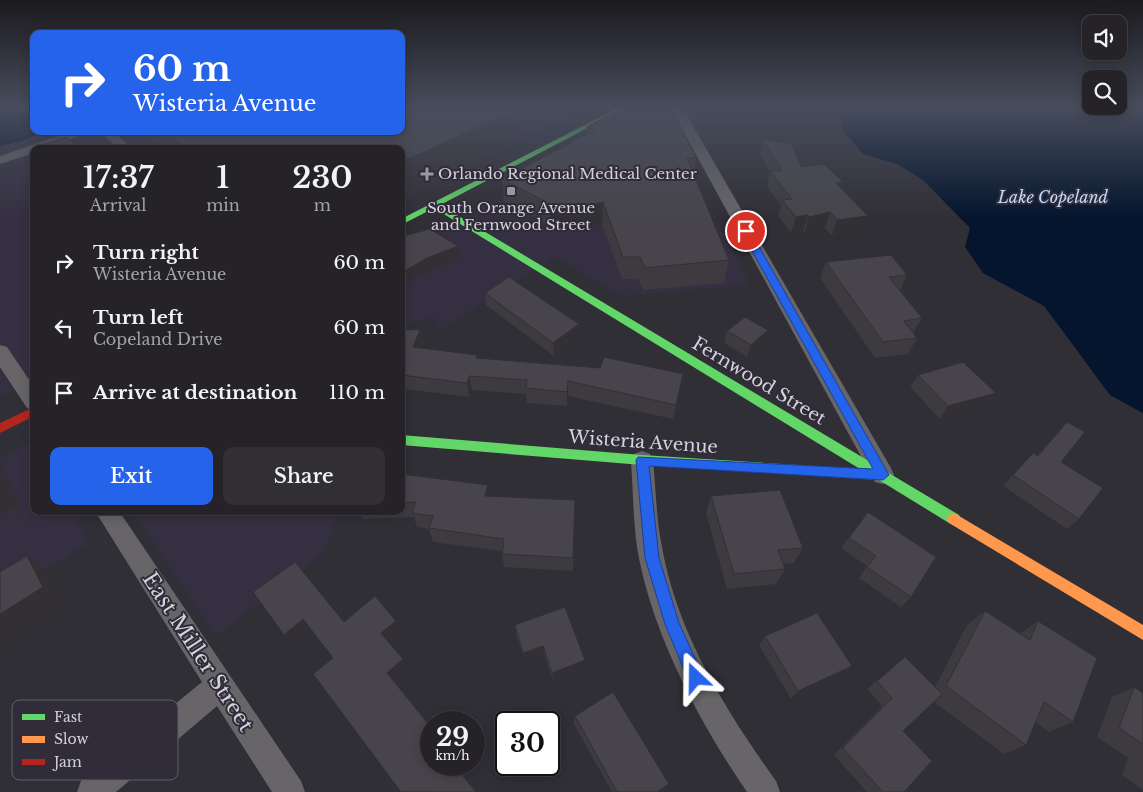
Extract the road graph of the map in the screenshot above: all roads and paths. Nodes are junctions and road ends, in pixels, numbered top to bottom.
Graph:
1 (553, 144) edge
2 (697, 144) edge
3 (30, 150) edge
4 (0, 160) edge
5 (434, 205) junction
6 (405, 220) edge
7 (0, 352) edge
8 (30, 397) edge
9 (30, 413) edge
10 (0, 428) edge
11 (405, 440) edge
12 (642, 460) junction
13 (883, 475) junction
14 (109, 515) edge
15 (1143, 633) edge
16 (220, 685) junction
17 (178, 720) edge
18 (106, 780) edge
19 (92, 792) edge
20 (290, 792) edge
21 (765, 792) edge

1 - 5 street
2 - 13 street
3 - 4 street
5 - 6 street
5 - 13 street, Fernwood Street
7 - 8 street
9 - 10 street
11 - 12 street, Wisteria Avenue
12 - 13 street, Wisteria Avenue
12 - 21 street
13 - 15 street, Fernwood Street
14 - 16 street, East Miller Street
16 - 17 street
16 - 20 street, East Miller Street
18 - 19 street

